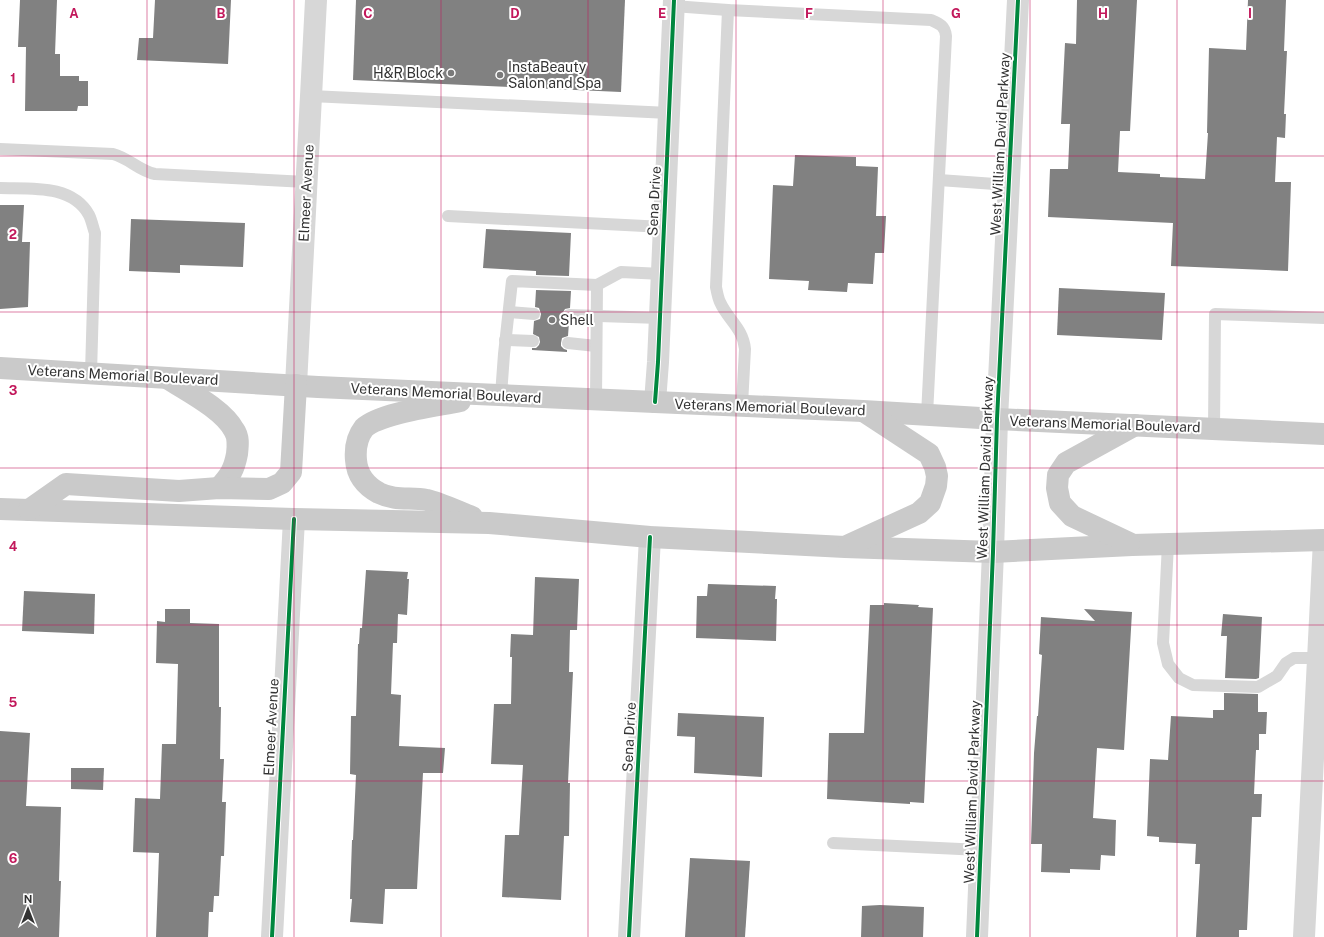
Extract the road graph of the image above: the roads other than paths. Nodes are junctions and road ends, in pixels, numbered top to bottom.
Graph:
1 (316, 0) edge
2 (1018, 0) edge
3 (673, 3) edge
4 (728, 10) junction
5 (311, 96) junction
6 (669, 113) junction
7 (0, 149) edge
8 (939, 180) junction
9 (306, 182) junction
10 (1009, 185) junction
11 (0, 188) edge
12 (448, 216) dead end
13 (664, 227) junction
14 (662, 274) junction
15 (597, 285) junction
16 (508, 312) junction
17 (534, 314) dead end
18 (569, 315) dead end
19 (596, 316) junction
20 (660, 318) junction
21 (1324, 318) edge
22 (505, 340) junction
23 (533, 341) dead end
24 (568, 343) dead end
25 (596, 346) junction
26 (0, 368) edge
27 (91, 373) junction
28 (165, 377) junction
29 (296, 385) junction
30 (497, 395) junction
31 (596, 399) junction
32 (655, 402) junction
33 (742, 405) junction
34 (863, 411) junction
35 (927, 415) junction
36 (997, 419) junction
37 (1135, 424) junction
38 (1214, 429) junction
39 (1324, 434) edge
40 (219, 488) junction
41 (0, 509) edge
42 (30, 510) junction
43 (294, 519) junction
44 (488, 523) junction
45 (650, 537) junction
46 (1324, 540) edge
47 (1168, 544) junction
48 (1132, 545) junction
49 (845, 547) junction
50 (993, 552) junction
51 (1317, 658) junction
52 (833, 843) dead end
53 (981, 850) junction
54 (272, 937) edge
55 (629, 937) edge
56 (977, 937) edge
57 (1304, 937) edge

1 - 5 street, Elmeer Avenue
2 - 10 street, West William David Parkway
3 - 4 lane
3 - 6 street, Sena Drive
4 - 8 lane
4 - 33 lane
5 - 6 lane
5 - 9 street, Elmeer Avenue
6 - 13 street, Sena Drive
7 - 9 lane
8 - 10 lane
8 - 35 lane
9 - 29 street, Elmeer Avenue
10 - 36 street, West William David Parkway
11 - 27 lane
12 - 13 lane
13 - 14 street, Sena Drive
14 - 15 lane
14 - 20 street, Sena Drive
15 - 16 lane
15 - 19 lane
16 - 17 lane
16 - 22 lane
18 - 19 lane
19 - 20 lane
19 - 25 lane
20 - 32 street, Sena Drive
21 - 38 lane
22 - 23 lane
22 - 30 lane
24 - 25 lane
25 - 31 lane
26 - 27 main road, Veterans Memorial Boulevard
27 - 28 main road, Veterans Memorial Boulevard
28 - 29 main road, Veterans Memorial Boulevard
28 - 40 main road
29 - 30 main road, Veterans Memorial Boulevard
29 - 40 main road
30 - 31 main road, Veterans Memorial Boulevard
30 - 44 main road
31 - 32 main road, Veterans Memorial Boulevard
32 - 33 main road, Veterans Memorial Boulevard
33 - 34 main road, Veterans Memorial Boulevard
34 - 35 main road, Veterans Memorial Boulevard
34 - 49 main road
35 - 36 main road, Veterans Memorial Boulevard
36 - 37 main road, Veterans Memorial Boulevard
36 - 50 street, West William David Parkway
37 - 38 main road, Veterans Memorial Boulevard
37 - 48 main road
38 - 39 main road, Veterans Memorial Boulevard
40 - 42 main road
41 - 42 main road
42 - 43 main road
43 - 44 main road
43 - 54 street, Elmeer Avenue
44 - 45 main road
45 - 49 main road
45 - 55 street, Sena Drive
46 - 47 main road
46 - 51 street
47 - 48 main road
47 - 51 lane
48 - 50 main road
49 - 50 main road
50 - 53 street, West William David Parkway
51 - 57 street
52 - 53 lane
53 - 56 street, West William David Parkway

